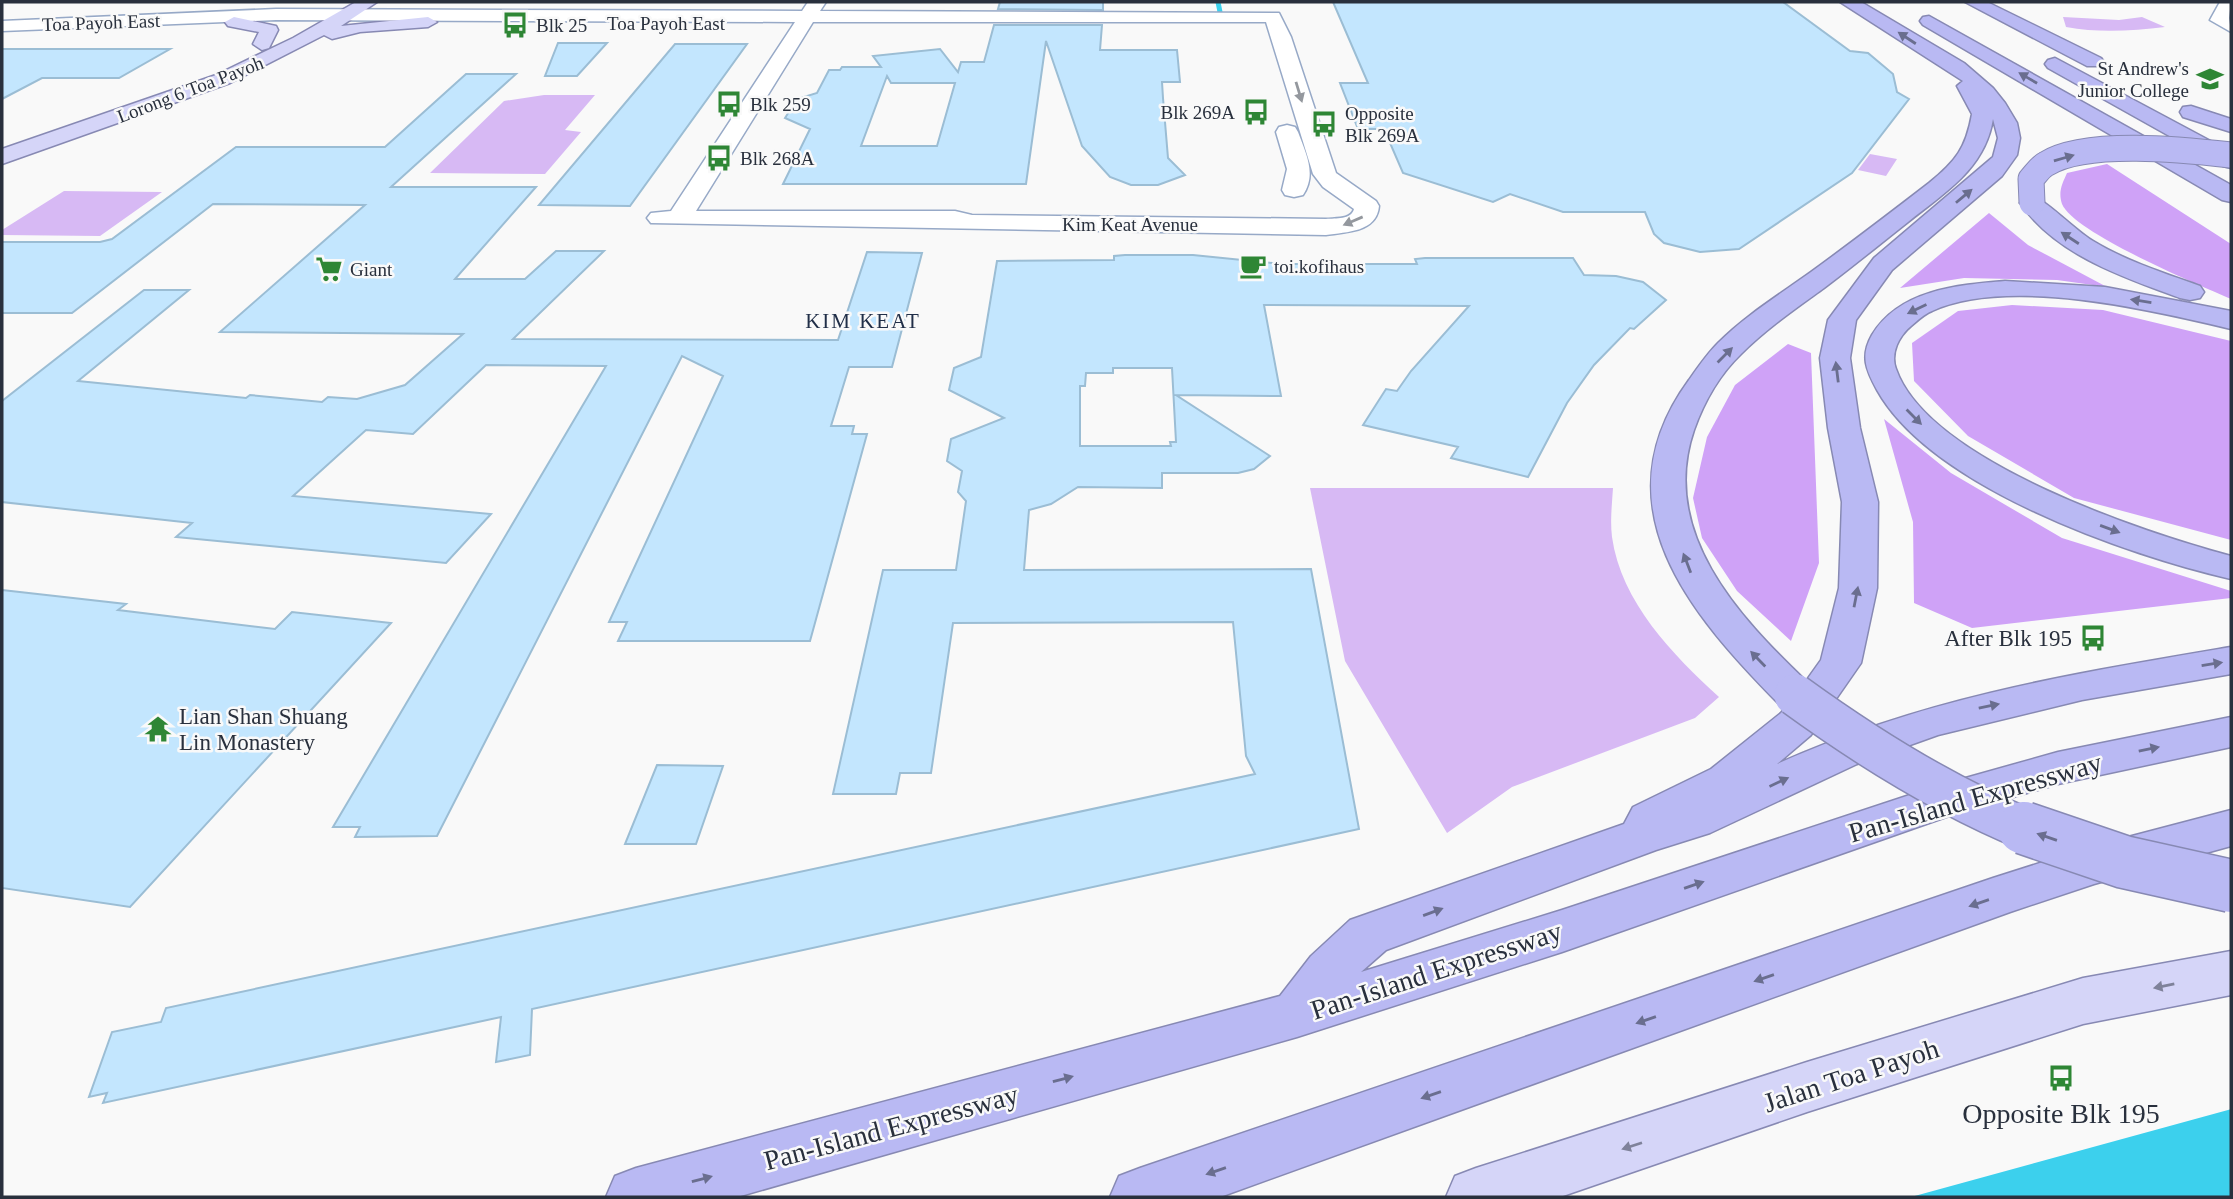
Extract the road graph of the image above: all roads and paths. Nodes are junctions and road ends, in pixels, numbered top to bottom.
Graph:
1 (368, 2) edge
2 (1849, 2) edge
3 (2229, 2) edge
4 (1968, 8) edge
5 (1907, 9) dead end
6 (334, 14) edge
7 (799, 14) edge
8 (234, 22) junction
9 (428, 22) junction
10 (1277, 27) joint
11 (2231, 27) edge
12 (2, 28) edge
13 (1931, 38) junction
14 (300, 42) junction
15 (262, 44) junction
16 (2114, 72) dead end
17 (2170, 101) dead end
18 (1279, 108) dead end
19 (2191, 112) junction
20 (2231, 126) edge
21 (2231, 136) edge
22 (2, 140) edge
23 (2231, 155) edge
24 (2, 157) edge
25 (2231, 161) edge
26 (1294, 190) junction
27 (1347, 193) junction
28 (2231, 195) edge
29 (1270, 208) junction
30 (954, 219) junction
31 (1307, 226) junction
32 (2231, 307) edge
33 (2231, 320) edge
34 (2231, 568) edge
35 (2231, 661) edge
36 (2231, 732) edge
37 (2231, 828) edge
38 (1643, 836) junction
39 (2231, 886) edge
40 (2231, 973) edge
41 (1297, 1014) junction
42 (636, 1197) edge
43 (1140, 1197) edge
44 (1476, 1197) edge

1 - 6 main road, Lorong 6 Toa Payoh
13 -> 2 highway
3 - 11 street
4 - 16 highway
4 - 25 highway
5 - 13 highway
6 - 7 street, Toa Payoh East
6 - 8 street, Toa Payoh East
6 - 9 street, Toa Payoh East
6 - 12 street, Toa Payoh East
6 - 14 main road, Lorong 6 Toa Payoh
6 - 15 main road, Lorong 6 Toa Payoh
7 - 9 street, Toa Payoh East
7 - 10 street, Toa Payoh East
7 - 30 street, Kim Keat Avenue
8 - 12 street, Toa Payoh East
8 - 15 main road
9 - 14 main road
10 -> 27 street, Kim Keat Avenue
28 -> 13 highway
38 -> 13 highway
39 -> 13 highway, bridge
14 - 24 main road, Lorong 6 Toa Payoh
15 - 22 main road, Lorong 6 Toa Payoh
17 - 19 highway
18 - 26 street
19 - 20 highway
19 - 21 highway
32 -> 23 highway, bridge
26 - 27 street
26 - 29 street, Kim Keat Avenue
27 -> 31 street, Kim Keat Avenue
29 - 30 street, Kim Keat Avenue
29 - 31 street, Kim Keat Avenue
30 - 31 street, Kim Keat Avenue
33 -> 34 highway
38 -> 35 highway
41 -> 36 highway, Pan-Island Expressway
37 -> 43 highway
41 -> 38 highway
40 -> 44 main road, Jalan Toa Payoh
42 -> 41 highway, Pan-Island Expressway

